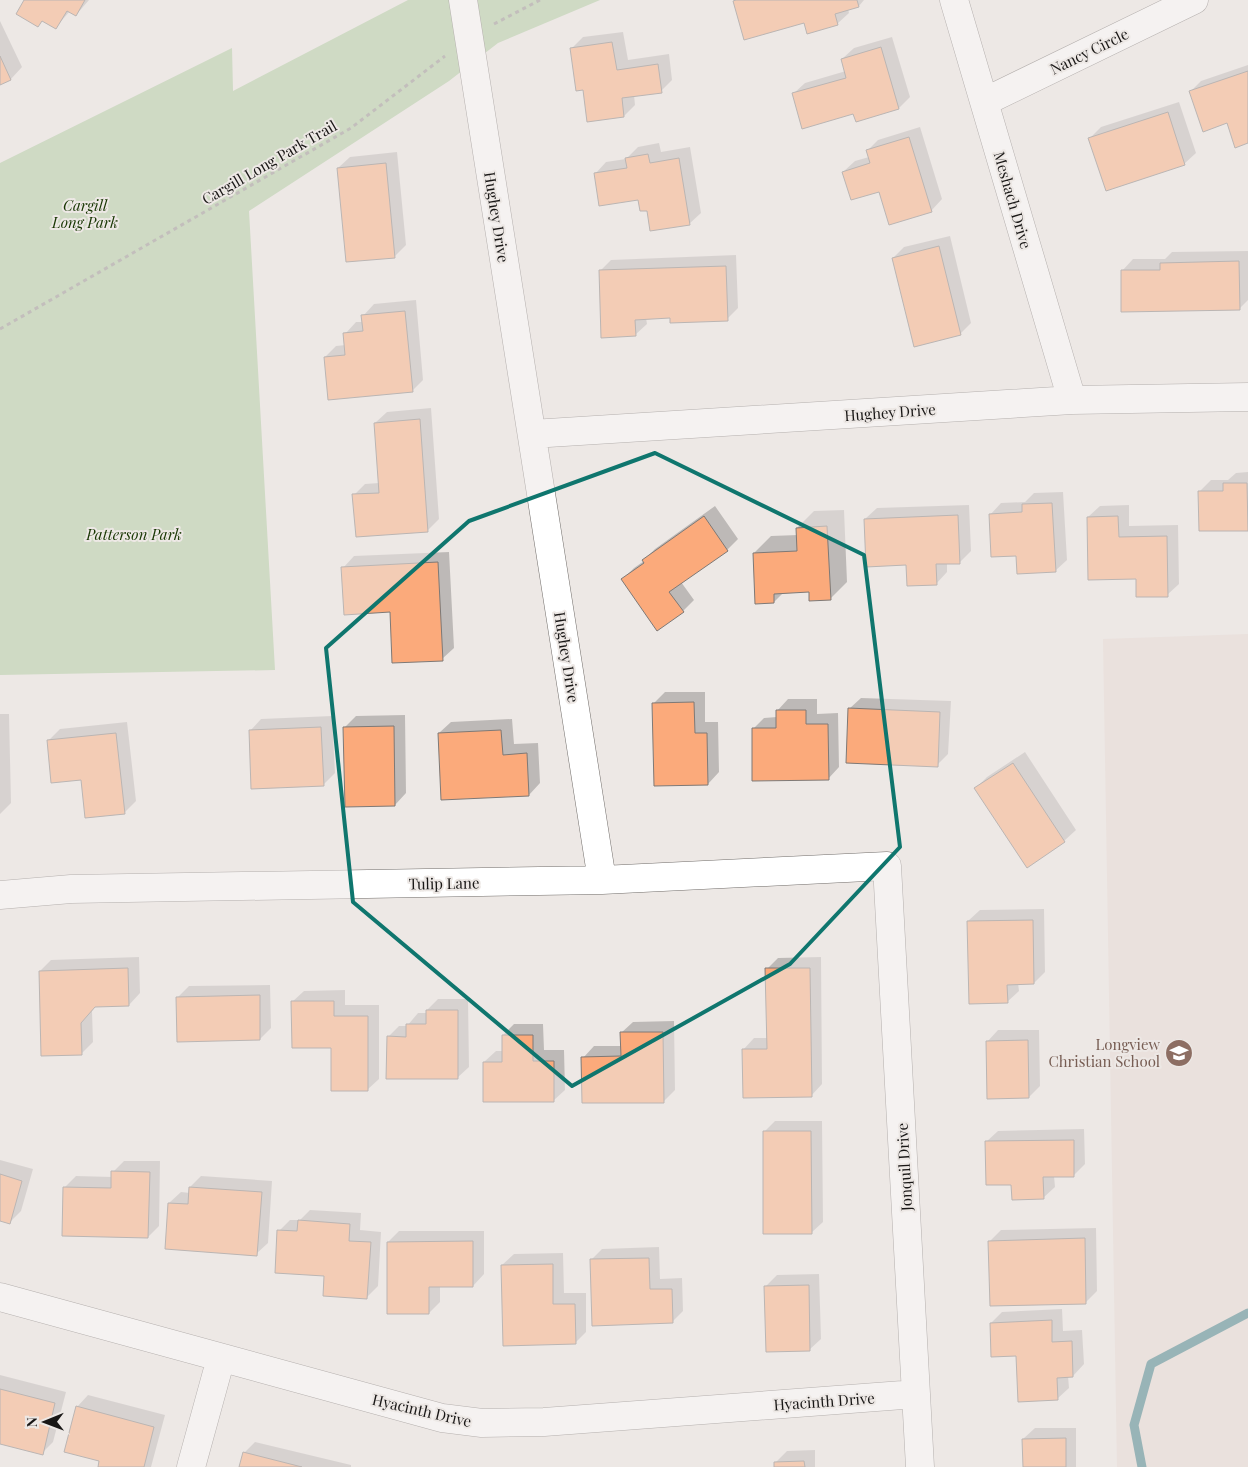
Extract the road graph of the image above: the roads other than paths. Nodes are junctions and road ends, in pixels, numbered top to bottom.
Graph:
1 (463, 0) edge
2 (954, 0) edge
3 (1194, 0) edge
4 (984, 102) junction
5 (1248, 396) edge
6 (1072, 400) junction
7 (532, 434) junction
8 (887, 866) joint
9 (602, 880) junction
10 (0, 896) edge
11 (0, 1297) edge
12 (221, 1358) junction
13 (916, 1394) junction
14 (191, 1467) edge
15 (920, 1467) edge

1 - 7 street, Hughey Drive
2 - 4 street, Meshach Drive
3 - 4 street, Nancy Circle
4 - 6 street, Meshach Drive
5 - 6 street, Hughey Drive
6 - 7 street, Hughey Drive
7 - 9 street, Hughey Drive
8 - 9 street, Tulip Lane
8 - 13 street, Jonquil Drive
9 - 10 street, Tulip Lane
11 - 12 street, Hyacinth Drive
12 - 13 street, Hyacinth Drive
12 - 14 street
13 - 15 street, Jonquil Drive

